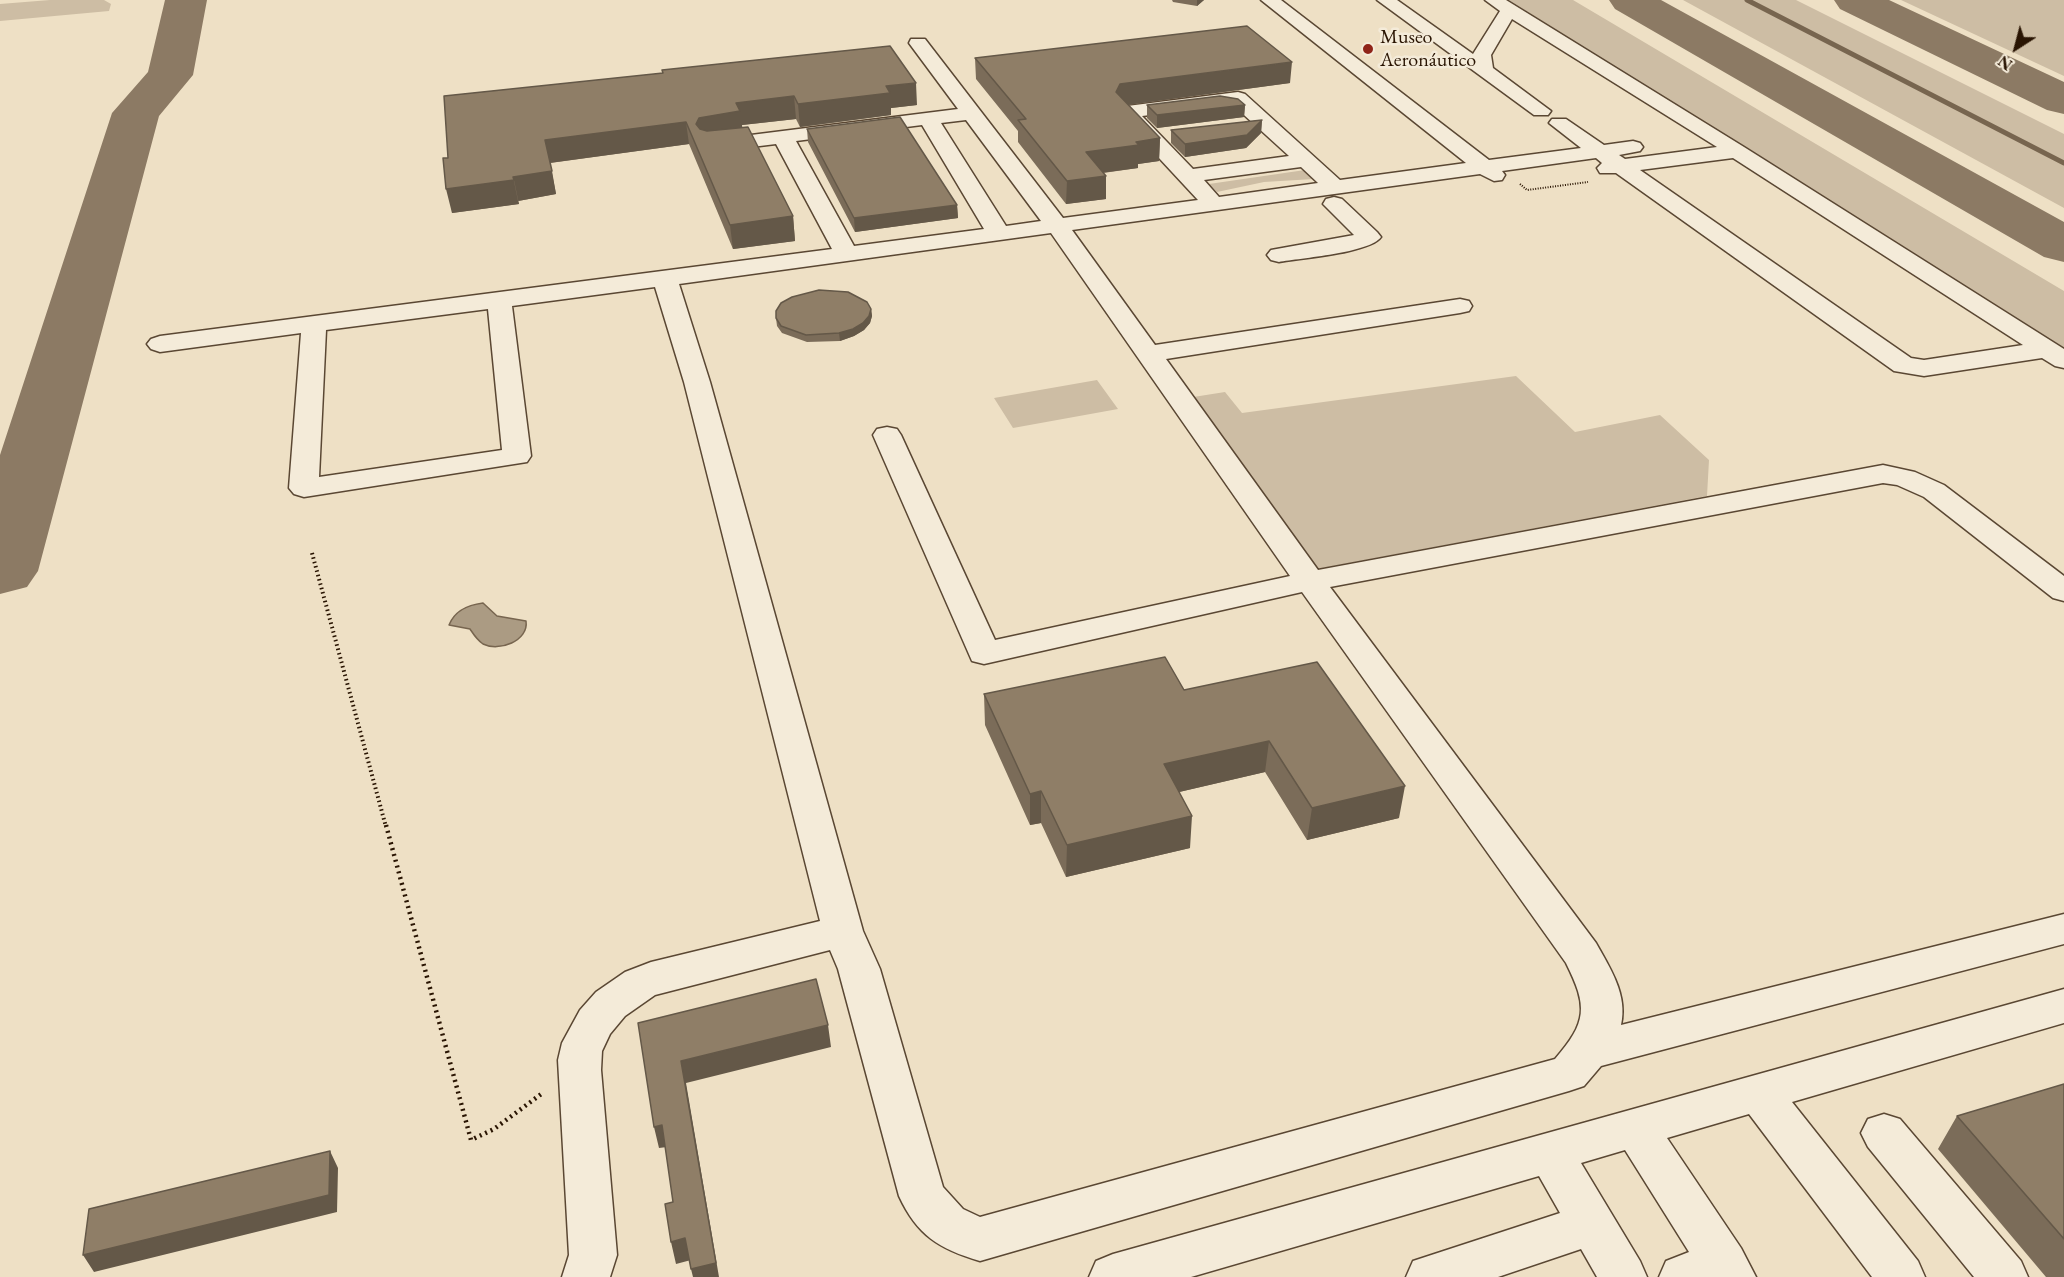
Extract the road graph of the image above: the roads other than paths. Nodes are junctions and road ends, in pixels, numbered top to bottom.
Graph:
1 (1270, 0) edge
2 (1386, 0) edge
3 (1500, 3) edge
4 (1490, 41) junction
5 (1560, 41) junction
6 (918, 43) dead end
7 (1448, 43) junction
8 (1484, 71) junction
9 (1541, 111) dead end
10 (971, 113) junction
11 (928, 119) junction
12 (1559, 123) dead end
13 (1146, 133) junction
14 (1173, 134) edge
15 (783, 137) junction
16 (711, 146) edge
17 (1737, 151) junction
18 (1599, 152) junction
19 (1300, 155) junction
20 (1627, 157) junction
21 (1182, 171) junction
22 (1494, 175) junction
23 (1335, 196) junction
24 (1214, 204) junction
25 (998, 232) junction
26 (1062, 232) junction
27 (846, 253) junction
28 (1280, 255) dead end
29 (667, 287) junction
30 (1460, 306) dead end
31 (500, 308) junction
32 (314, 324) junction
33 (160, 344) dead end
34 (1148, 354) junction
35 (2056, 355) edge
36 (887, 435) dead end
37 (1310, 581) junction
38 (2064, 591) edge
39 (2064, 929) edge
40 (843, 931) junction
41 (2064, 1006) edge
42 (1589, 1051) junction
43 (1760, 1095) junction
44 (1635, 1127) junction
45 (1884, 1133) dead end
46 (1551, 1154) junction
47 (1593, 1224) junction
48 (1501, 1267) edge
49 (1713, 1273) edge
50 (586, 1277) edge
51 (1113, 1277) edge
52 (1430, 1277) edge
53 (1623, 1277) edge
54 (1901, 1277) edge
55 (2004, 1277) edge

1 - 22 street
2 - 7 street
3 - 4 street
3 - 5 street
4 - 5 street
4 - 7 street
4 - 8 street
5 - 17 street
6 - 10 street
7 - 8 street
8 - 9 street
10 - 11 street
10 - 26 street
11 - 15 street
11 - 25 street
12 - 18 street
13 - 14 street
13 - 19 street
13 - 21 street
15 - 16 street
15 - 27 street
17 - 20 street
17 - 35 street
18 - 20 street
18 - 22 street
19 - 21 street
19 - 23 street
20 - 22 street
20 - 35 street
21 - 24 street
22 - 23 street
23 - 24 street
23 - 26 street
23 - 28 street
24 - 26 street
25 - 26 street
25 - 27 street
26 - 29 street
26 - 34 street
27 - 29 street
29 - 31 street
29 - 40 street
30 - 34 street
31 - 32 street
31 - 32 street
32 - 33 street
34 - 37 street
36 - 37 street
37 - 38 street
37 - 42 street
39 - 42 street
40 - 42 street
40 - 50 street
41 - 43 street
43 - 44 street
43 - 54 street
44 - 46 street
44 - 49 street
45 - 55 street
46 - 47 street
46 - 51 street
47 - 48 street
47 - 53 street
48 - 52 street

